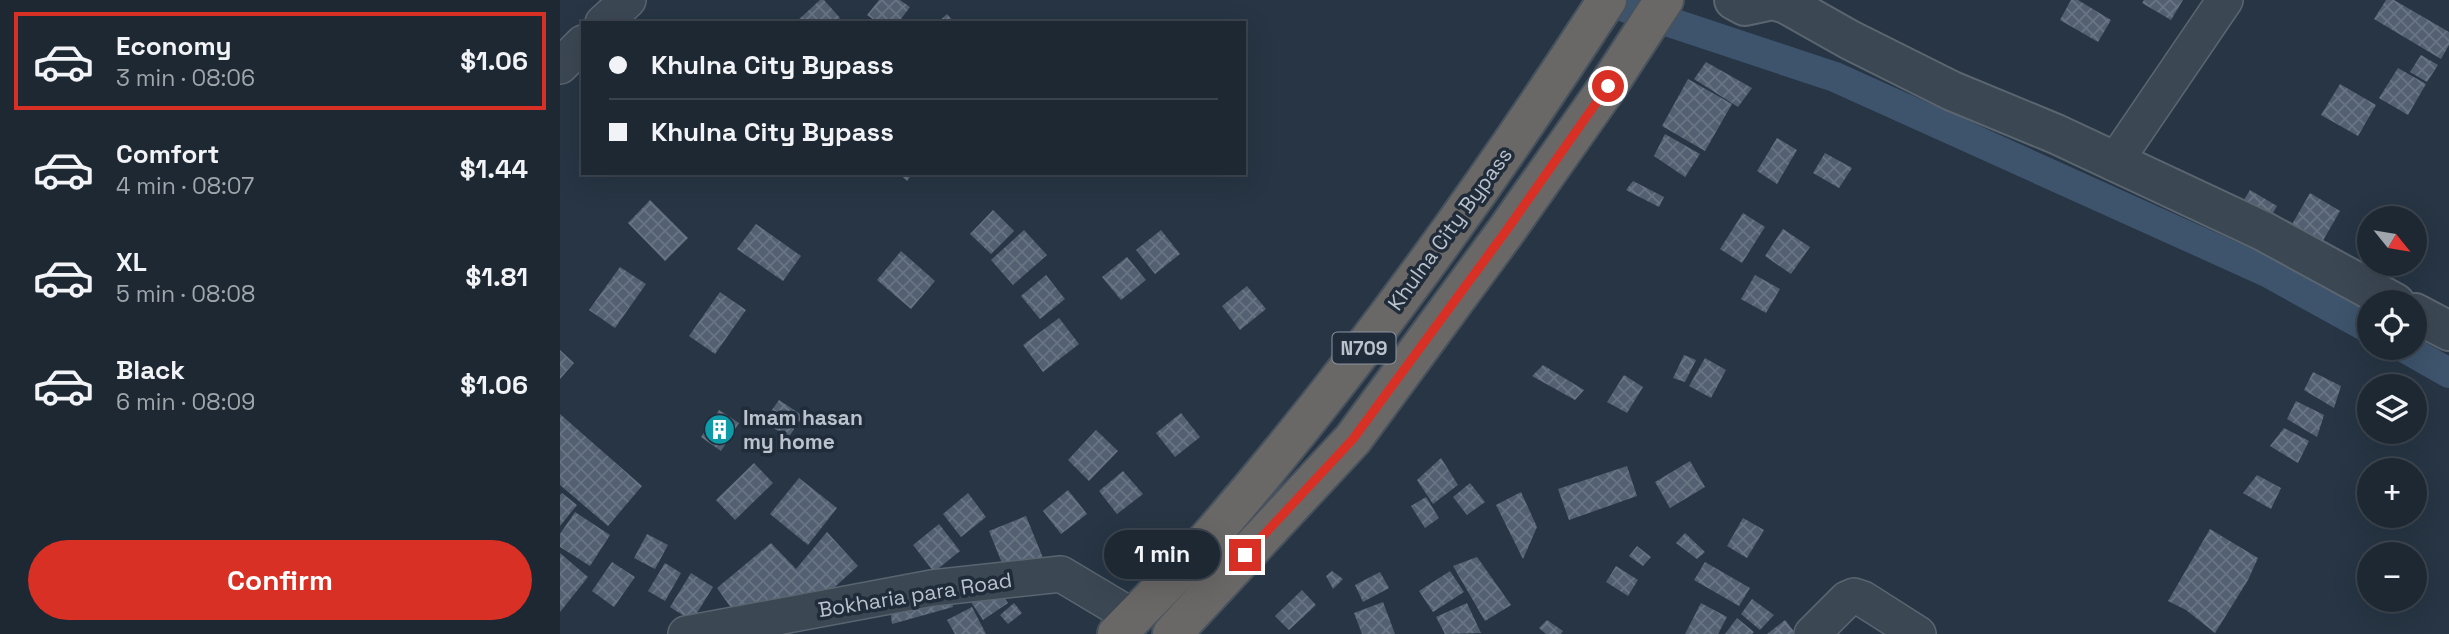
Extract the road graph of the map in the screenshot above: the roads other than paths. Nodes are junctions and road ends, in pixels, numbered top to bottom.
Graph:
1 (628, 0) edge
2 (1607, 0) edge
3 (1664, 0) edge
4 (1734, 0) edge
5 (2225, 0) edge
6 (606, 21) edge
7 (581, 45) edge
8 (560, 66) edge
9 (2114, 163) junction
10 (2371, 290) edge
11 (2427, 319) edge
12 (2449, 331) edge
13 (1125, 626) edge
14 (1173, 633) edge
15 (686, 634) edge
16 (1812, 634) edge
17 (1918, 634) edge

1 - 6 street
2 - 13 highway, Khulna City Bypass / N709
3 - 14 highway, N709
4 - 9 street
5 - 9 street
7 - 8 street
9 - 10 street
11 - 12 street
13 - 15 street, Bokharia para Road
16 - 17 street

